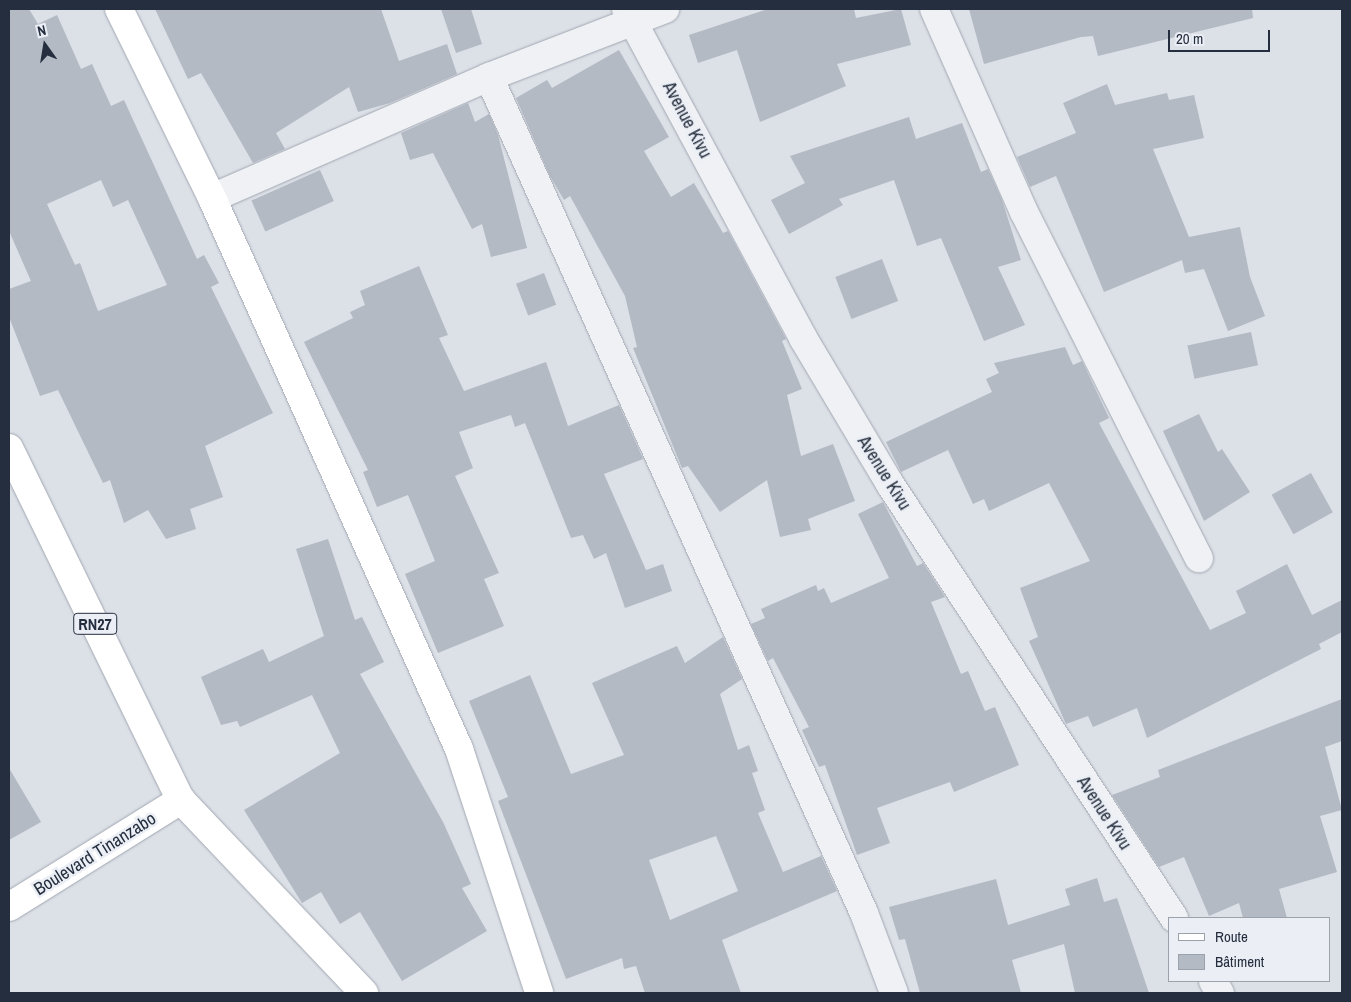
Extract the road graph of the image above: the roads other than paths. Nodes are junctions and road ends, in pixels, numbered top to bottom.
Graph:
1 (120, 9) edge
2 (665, 9) edge
3 (934, 9) edge
4 (630, 14) edge
5 (489, 77) junction
6 (212, 198) junction
7 (9, 448) edge
8 (1199, 558) dead end
9 (181, 800) junction
10 (9, 907) edge
11 (1173, 917) edge
12 (1214, 982) edge
13 (364, 993) edge
14 (539, 993) edge
15 (894, 993) edge
16 (1220, 993) edge

1 - 6 street
2 - 4 street
3 - 8 street
4 - 5 street
4 - 11 street, Avenue Kivu
5 - 6 street
5 - 15 street
6 - 14 street
7 - 9 street, RN27
9 - 10 street, Boulevard Tinanzabo
9 - 13 street, RN27
12 - 16 street

